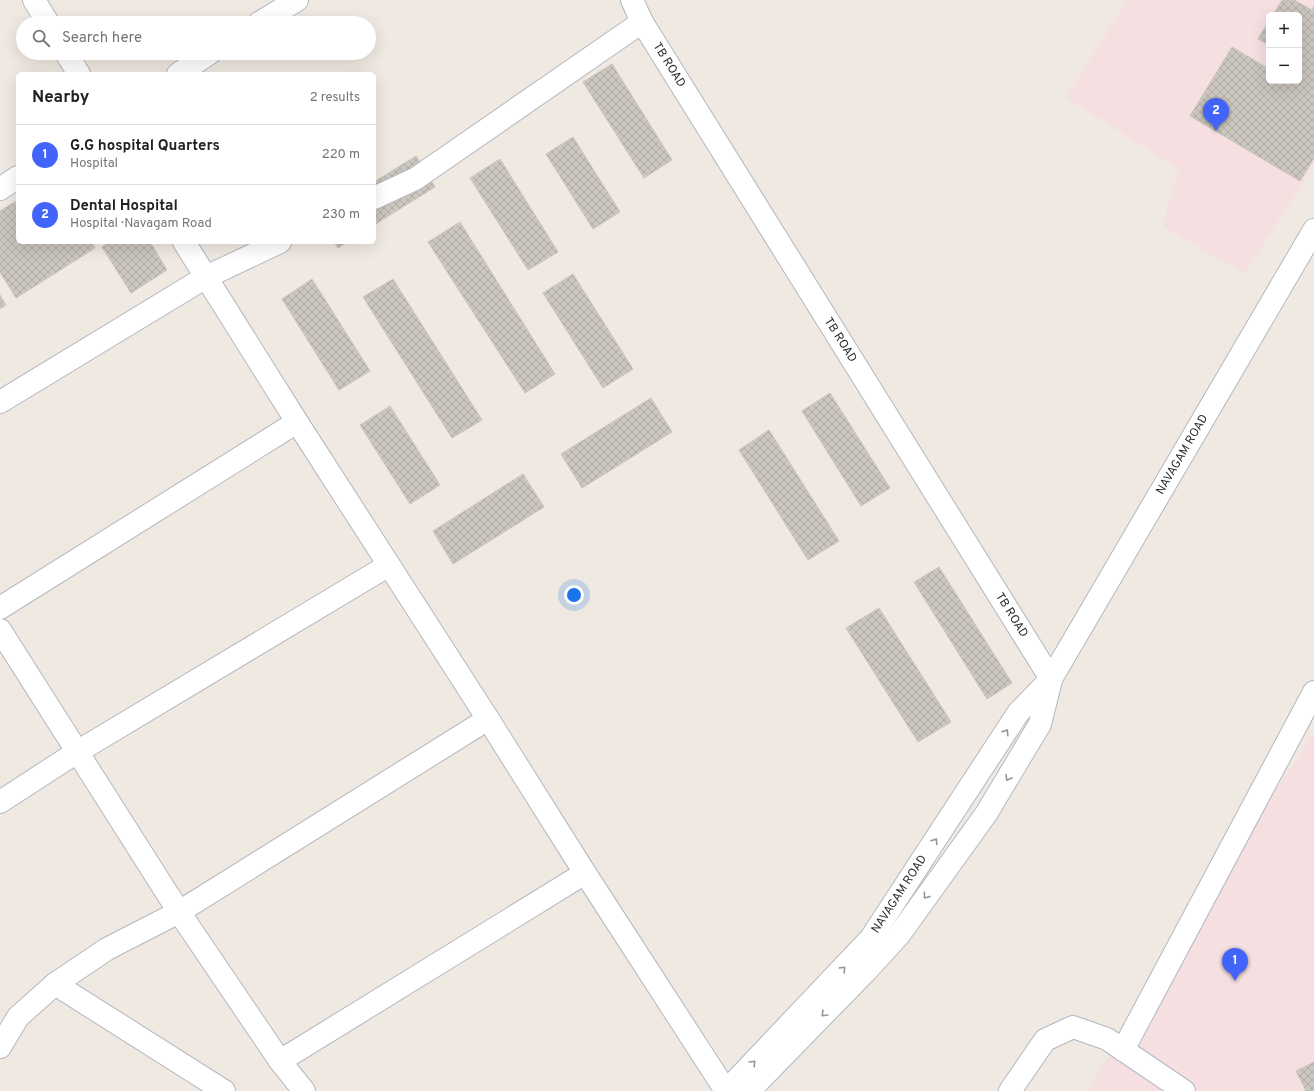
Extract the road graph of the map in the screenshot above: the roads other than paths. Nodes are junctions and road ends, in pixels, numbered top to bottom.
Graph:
1 (34, 0) edge
2 (297, 0) edge
3 (632, 0) edge
4 (44, 16) edge
5 (271, 16) edge
6 (642, 22) junction
7 (71, 60) edge
8 (199, 60) edge
9 (79, 72) edge
10 (181, 72) edge
11 (16, 178) edge
12 (0, 189) edge
13 (376, 197) edge
14 (1314, 230) edge
15 (185, 244) edge
16 (276, 244) edge
17 (206, 277) junction
18 (0, 402) edge
19 (297, 422) junction
20 (389, 565) junction
21 (0, 608) edge
22 (0, 630) edge
23 (1051, 679) junction
24 (1314, 692) edge
25 (488, 719) junction
26 (77, 752) junction
27 (0, 802) edge
28 (585, 873) junction
29 (179, 912) junction
30 (55, 984) junction
31 (0, 1047) edge
32 (1123, 1050) junction
33 (280, 1062) junction
34 (224, 1091) edge
35 (304, 1091) edge
36 (726, 1091) edge
37 (748, 1091) edge
38 (1010, 1091) edge
39 (1184, 1091) edge

1 - 4 street
2 - 5 street
3 - 6 street, TB ROAD
6 - 13 street
6 - 23 street, TB ROAD
7 - 9 street
8 - 10 street
11 - 12 street
14 - 23 street, NAVAGAM ROAD
15 - 17 street
16 - 17 street
17 - 18 street
17 - 19 street
19 - 20 street
19 - 21 street
20 - 25 street
20 - 26 street
22 - 26 street
36 -> 23 street, NAVAGAM ROAD
23 -> 37 street, NAVAGAM ROAD
24 - 32 street
25 - 28 street
25 - 29 street
26 - 27 street
26 - 29 street
28 - 33 street
28 - 36 street
29 - 30 street
29 - 33 street
30 - 31 street
30 - 34 street
32 - 38 street
32 - 39 street
33 - 35 street

